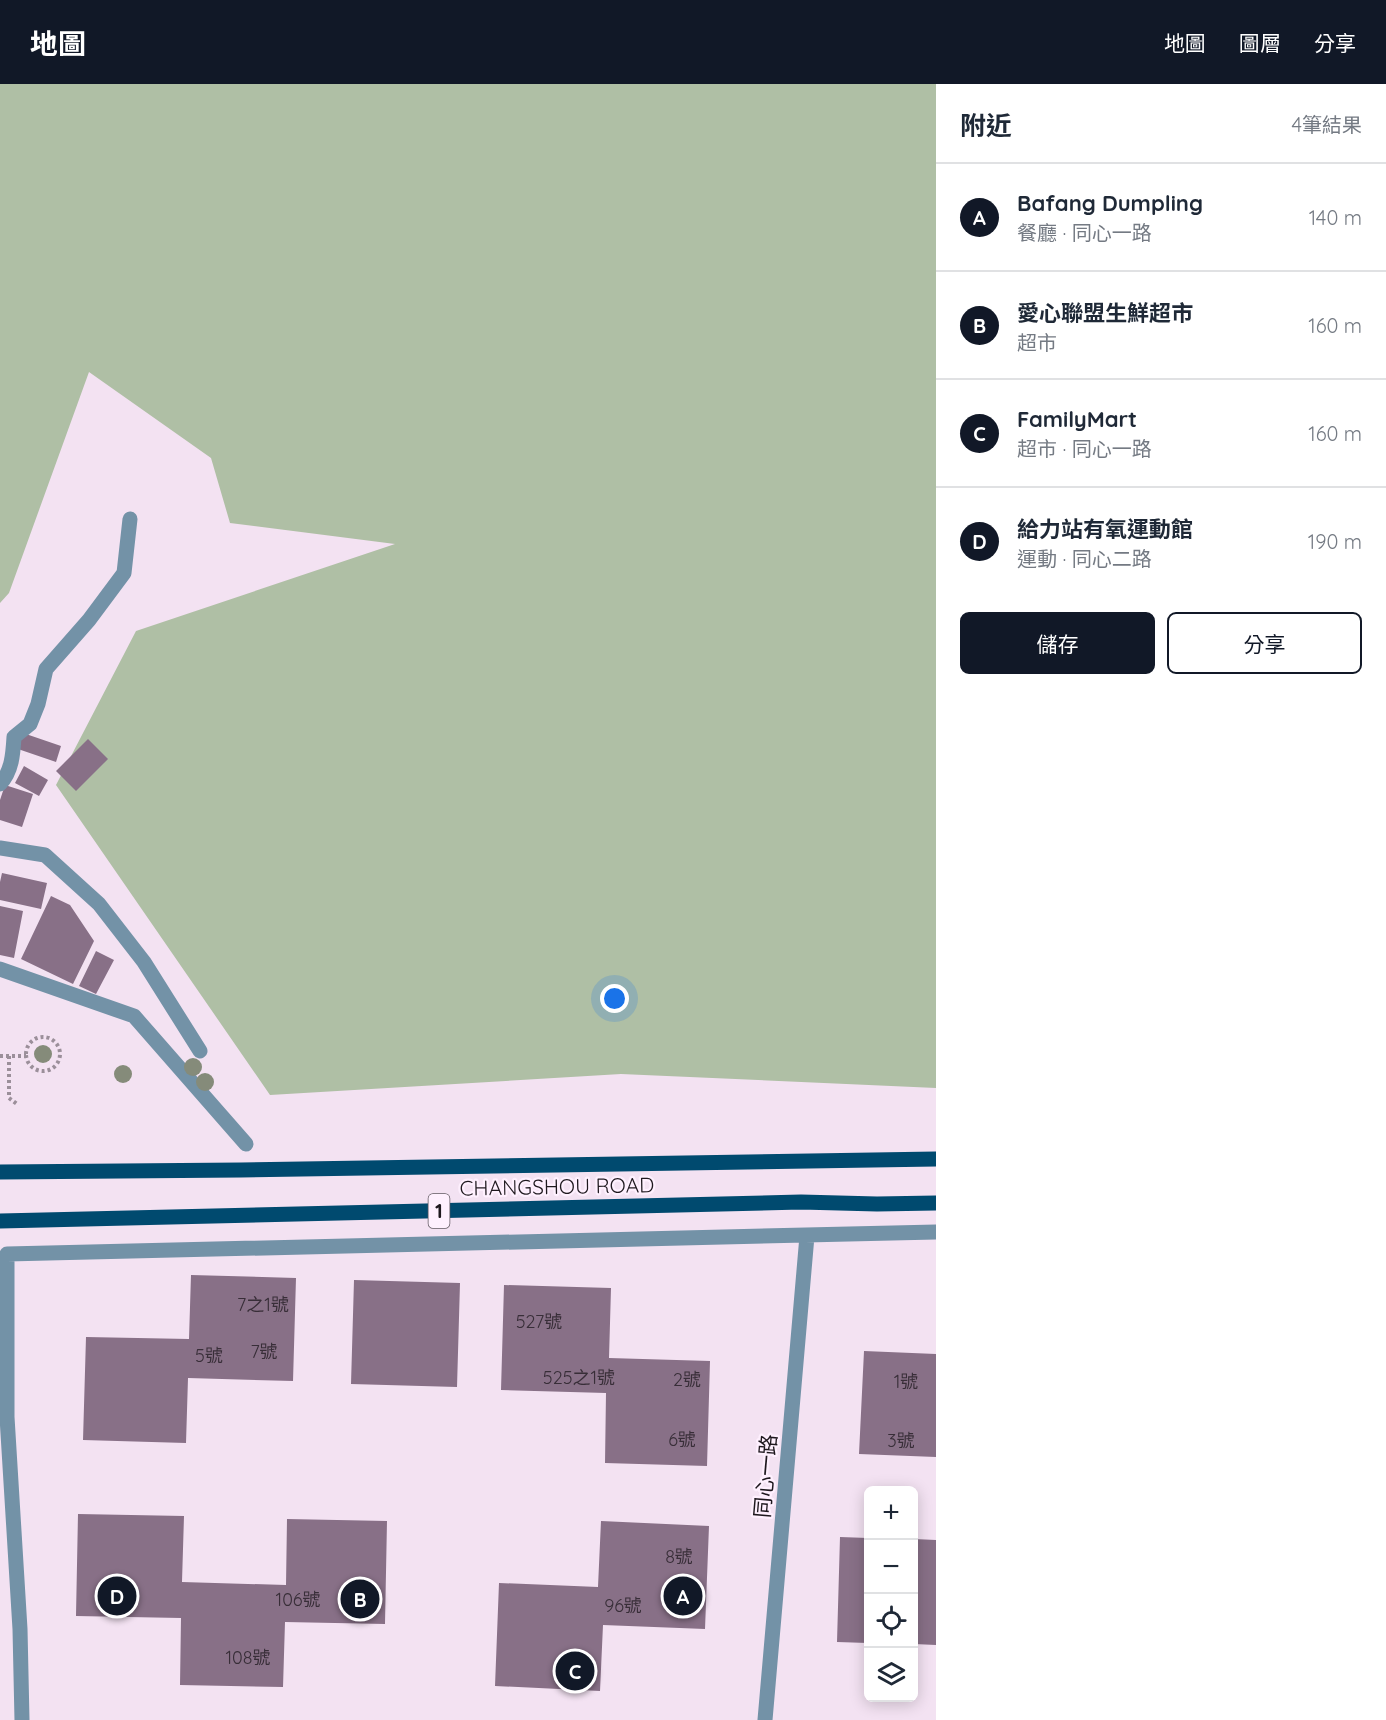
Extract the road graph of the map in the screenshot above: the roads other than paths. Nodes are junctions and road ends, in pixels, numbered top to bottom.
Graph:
1 (130, 519) dead end
2 (0, 784) edge
3 (0, 848) edge
4 (0, 969) edge
5 (200, 1051) dead end
6 (246, 1144) dead end
7 (936, 1159) edge
8 (0, 1172) edge
9 (936, 1203) edge
10 (0, 1221) edge
11 (936, 1232) edge
12 (807, 1236) junction
13 (22, 1720) edge
14 (765, 1720) edge

1 - 2 street
3 - 5 street
4 - 6 street
7 - 8 main road, CHANGSHOU ROAD / 1
9 - 10 main road, CHANGSHOU ROAD / 1
11 - 12 street
12 - 13 street
12 - 14 street, 同心一路

